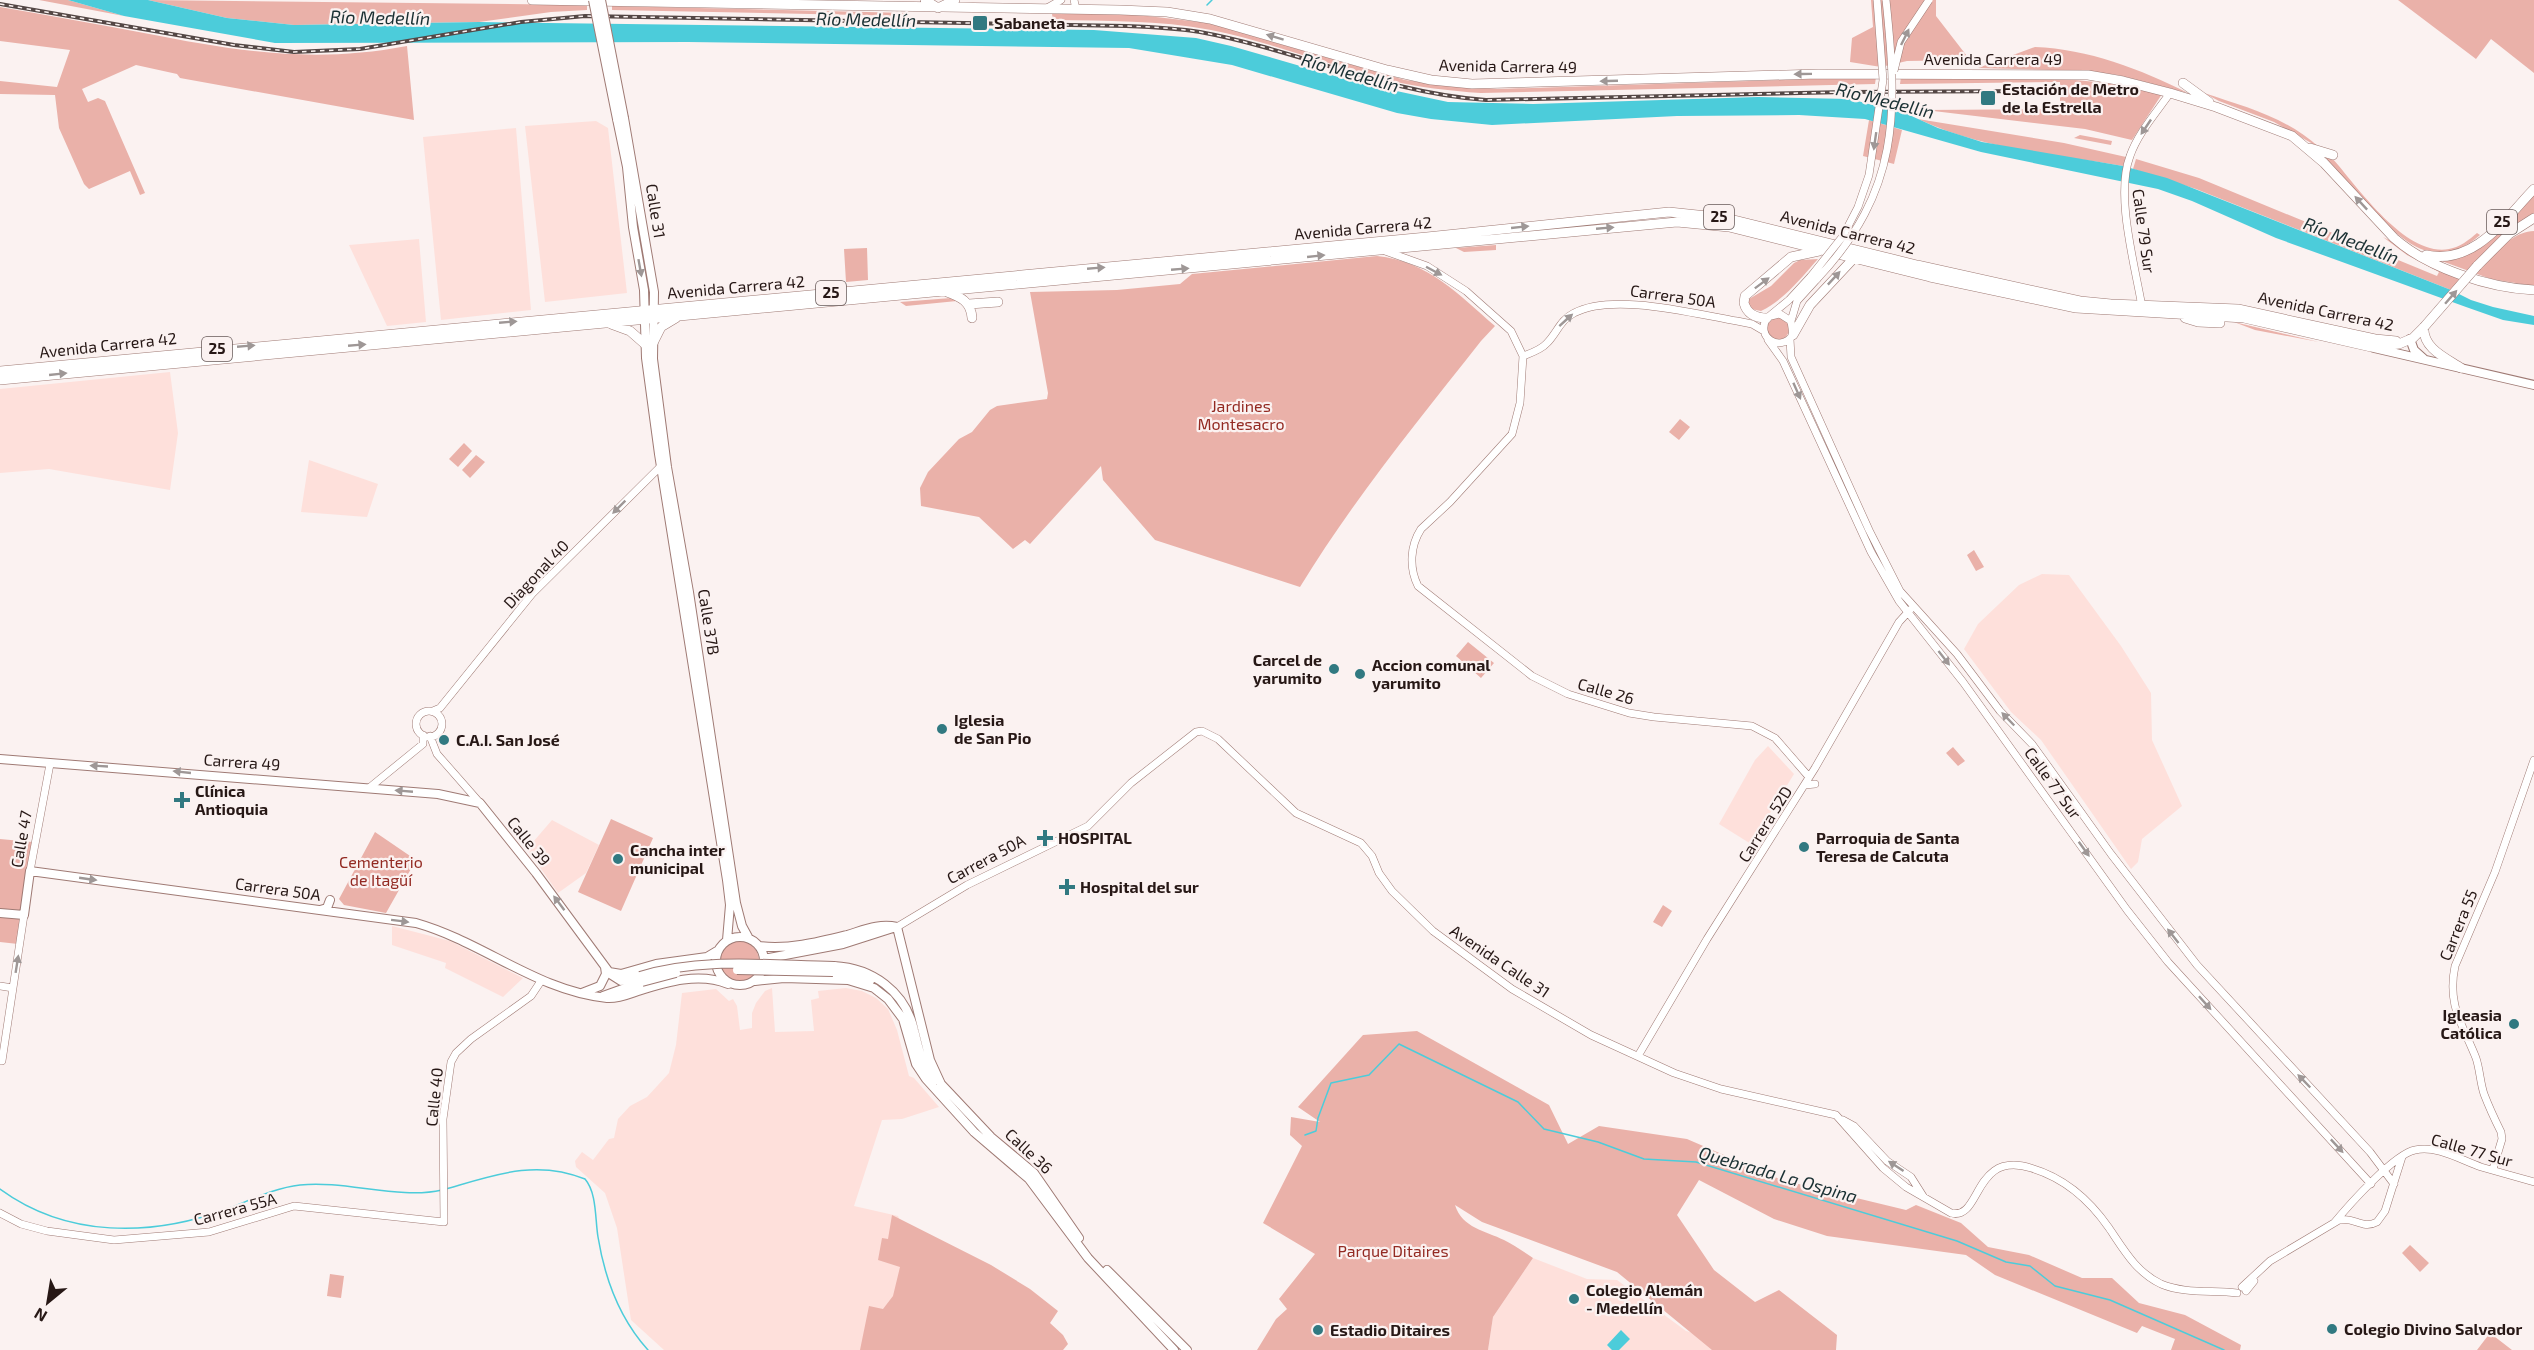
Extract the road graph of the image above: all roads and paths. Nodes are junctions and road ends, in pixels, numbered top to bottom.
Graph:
1 (532, 0) edge
2 (593, 0) edge
3 (601, 0) edge
4 (925, 0) edge
5 (955, 0) edge
6 (1001, 0) edge
7 (1061, 0) edge
8 (1872, 0) edge
9 (1877, 0) edge
10 (1886, 0) edge
11 (1929, 0) edge
12 (744, 2) edge
13 (792, 3) edge
14 (1075, 5) edge
15 (938, 8) junction
16 (1009, 9) junction
17 (1045, 9) junction
18 (1879, 20) junction
19 (1892, 80) junction
20 (2183, 83) dead end
21 (2170, 93) junction
22 (2216, 107) junction
23 (620, 119) junction
24 (2308, 147) junction
25 (2333, 155) dead end
26 (2534, 189) edge
27 (2534, 218) edge
28 (2534, 227) edge
29 (1464, 233) junction
30 (2509, 234) junction
31 (1440, 244) junction
32 (2401, 244) junction
33 (1380, 250) junction
34 (1824, 250) junction
35 (1228, 255) junction
36 (1854, 258) junction
37 (1258, 262) junction
38 (1814, 277) junction
39 (2534, 290) edge
40 (945, 291) junction
41 (792, 297) junction
42 (998, 302) dead end
43 (969, 304) junction
44 (758, 308) junction
45 (2142, 309) junction
46 (2177, 310) junction
47 (649, 314) junction
48 (681, 316) junction
49 (1769, 317) junction
50 (972, 318) dead end
51 (1791, 321) junction
52 (600, 323) junction
53 (2220, 323) dead end
54 (468, 326) junction
55 (2424, 327) junction
56 (1764, 331) junction
57 (1791, 337) junction
58 (433, 338) junction
59 (2410, 339) junction
60 (1768, 340) junction
61 (649, 345) junction
62 (2371, 347) junction
63 (192, 351) junction
64 (1523, 356) junction
65 (228, 358) junction
66 (2424, 360) junction
67 (2460, 368) junction
68 (0, 371) edge
69 (0, 380) edge
70 (2534, 386) edge
71 (661, 466) junction
72 (1911, 609) junction
73 (437, 711) junction
74 (1202, 731) joint
75 (427, 736) junction
76 (0, 759) edge
77 (2534, 760) edge
78 (50, 764) junction
79 (1815, 768) junction
80 (1803, 769) junction
81 (1809, 777) junction
82 (1815, 784) dead end
83 (1805, 785) junction
84 (369, 788) junction
85 (480, 803) junction
86 (30, 871) junction
87 (330, 900) dead end
88 (320, 910) junction
89 (0, 913) edge
90 (24, 915) junction
91 (897, 927) junction
92 (748, 937) junction
93 (727, 940) junction
94 (759, 946) junction
95 (717, 951) junction
96 (764, 959) junction
97 (607, 969) junction
98 (834, 969) junction
99 (641, 979) junction
100 (542, 981) junction
101 (755, 981) junction
102 (728, 984) junction
103 (0, 986) edge
104 (14, 988) junction
105 (596, 993) junction
106 (897, 1009) junction
107 (1638, 1056) junction
108 (1, 1061) edge
109 (941, 1084) junction
110 (1843, 1120) junction
111 (2403, 1154) junction
112 (2493, 1169) junction
113 (2384, 1172) junction
114 (1915, 1182) junction
115 (2534, 1182) edge
116 (2372, 1184) junction
117 (2394, 1184) junction
118 (1906, 1187) junction
119 (1925, 1198) junction
120 (2350, 1204) junction
121 (0, 1213) edge
122 (2355, 1221) junction
123 (444, 1222) joint
124 (2334, 1223) junction
125 (1174, 1350) edge
126 (1187, 1350) edge

1 - 12 highway, Avenida Carrera 49 / 25
2 - 23 main road, bridge
3 - 23 main road, bridge
4 - 15 highway
5 - 15 highway
6 - 16 highway
7 - 17 street
8 - 18 main road, bridge
9 - 18 street, bridge
10 - 19 street, bridge
19 -> 11 street, bridge
12 - 13 highway, Avenida Carrera 49 / 25
13 - 15 highway, Avenida Carrera 49 / 25
14 - 17 highway, Avenida Carrera 49 / 25
21 -> 14 highway, Avenida Carrera 49 / 25
15 - 16 highway, Avenida Carrera 49 / 25
16 - 17 highway, Avenida Carrera 49 / 25
18 -> 38 street, bridge
19 - 38 street, bridge
20 - 22 highway
21 - 22 highway, Avenida Carrera 49 / 25
21 -> 45 street, Calle 79 Sur
22 - 24 highway, Avenida Carrera 49 / 25
23 - 47 main road, Calle 31
24 - 25 highway
32 -> 24 highway, Avenida Carrera 49 / 25
26 - 32 highway, 25
27 - 30 highway, 25
28 - 30 highway
29 - 31 highway
29 - 35 highway, Avenida Carrera 42 / 25
29 -> 45 highway, Avenida Carrera 42 / 25
55 -> 30 highway, 25, bridge
31 - 33 highway, Avenida Carrera 42 / 25
31 -> 34 highway, Avenida Carrera 42 / 25
32 - 39 highway
37 -> 33 highway, Avenida Carrera 42 / 25
33 -> 64 street
34 - 36 highway, Avenida Carrera 42 / 25
49 -> 34 highway
35 - 37 highway
41 -> 35 highway, Avenida Carrera 42 / 25
36 - 45 highway, Avenida Carrera 42 / 25
57 -> 36 highway
40 -> 37 highway, Avenida Carrera 42 / 25
38 - 49 street
38 - 51 street
40 - 43 highway
40 - 44 highway, Avenida Carrera 42 / 25
41 - 44 highway
41 - 47 highway, Avenida Carrera 42 / 25
42 - 43 highway
43 - 50 highway
44 - 48 highway, Avenida Carrera 42 / 25
45 - 46 highway, Avenida Carrera 42 / 25
46 - 53 highway
46 - 59 highway, Avenida Carrera 42 / 25
46 - 62 highway, Avenida Carrera 42 / 25
47 - 48 highway, Avenida Carrera 42 / 25
47 - 52 highway, Avenida Carrera 42 / 25
54 -> 47 highway, Avenida Carrera 42 / 25
47 - 61 main road, Calle 37B
48 - 61 highway
49 - 51 street
49 - 56 street
51 - 57 street
52 - 58 highway, Avenida Carrera 42 / 25
52 - 61 highway
54 - 58 highway
63 -> 54 highway, Avenida Carrera 42 / 25
55 - 59 highway, 25
55 - 67 highway
56 - 60 street
64 -> 56 street, Carrera 50A
57 - 60 street
57 - 72 street, Calle 77 Sur
65 -> 58 highway, Avenida Carrera 42 / 25
59 - 62 highway, Avenida Carrera 42 / 25
59 - 66 main road
60 -> 72 street, Calle 77 Sur
61 - 71 main road, Calle 37B
61 - 92 main road, Calle 37B
62 - 66 main road
63 - 65 highway
63 - 68 highway, Avenida Carrera 42 / 25
64 - 80 street, Calle 26
69 -> 65 highway, Avenida Carrera 42 / 25
66 - 67 main road
67 - 70 main road
71 -> 73 street, Diagonal 40
71 - 93 main road, Calle 37B
72 - 79 street, Carrera 52D
113 -> 72 street, Calle 77 Sur
72 -> 116 street, Calle 77 Sur
73 - 75 street
73 - 75 street
74 - 91 street, Carrera 50A
74 - 107 street, Avenida Calle 31
75 - 84 street
75 - 85 street, Calle 39
76 - 78 main road, Carrera 49
77 - 112 street, Carrera 55
84 -> 78 main road, Carrera 49
78 - 86 street, Calle 47
79 - 80 street
79 - 81 street, Carrera 52D
80 - 81 street, Calle 26
81 - 83 street, Carrera 52D
82 - 83 street
83 - 107 street, Carrera 52D
85 -> 84 main road, Carrera 49
97 -> 85 main road, Calle 39
86 -> 88 main road, Carrera 50A
86 - 90 main road, Calle 47
87 - 88 main road
88 -> 100 main road, Carrera 50A
89 - 90 main road
104 -> 90 street, Calle 47
91 - 94 main road, Carrera 50A
91 - 96 main road, Carrera 50A
91 - 109 main road, Calle 36
92 - 93 main road
92 - 94 main road
93 - 95 main road
94 - 96 main road
95 - 97 main road
95 - 102 main road
96 - 101 main road
97 - 99 main road
97 - 105 main road
98 - 99 main road, bridge
98 - 106 main road
98 - 109 main road
99 - 105 main road
100 - 105 main road, Carrera 50A
100 - 123 street, Calle 40
101 - 102 main road
101 - 106 main road, Calle 36
102 - 105 main road, Carrera 50A
103 - 104 street
104 - 108 street, Calle 47
106 - 125 main road, Calle 36
107 - 110 street, Avenida Calle 31
109 - 126 main road, Calle 36
114 -> 110 street, Avenida Calle 31
110 - 118 street, Avenida Calle 31
111 - 112 street, Calle 77 Sur
111 - 113 street
111 - 117 street
112 - 115 street, Calle 77 Sur
113 - 116 street
113 - 117 street, Calle 77 Sur
114 - 118 street
114 - 119 street, Avenida Calle 31
116 - 120 street
117 - 122 street
118 - 119 street, Avenida Calle 31
119 - 124 street, Avenida Calle 31
120 - 122 street
120 - 124 street
121 - 123 street, Carrera 55A
122 - 124 street

